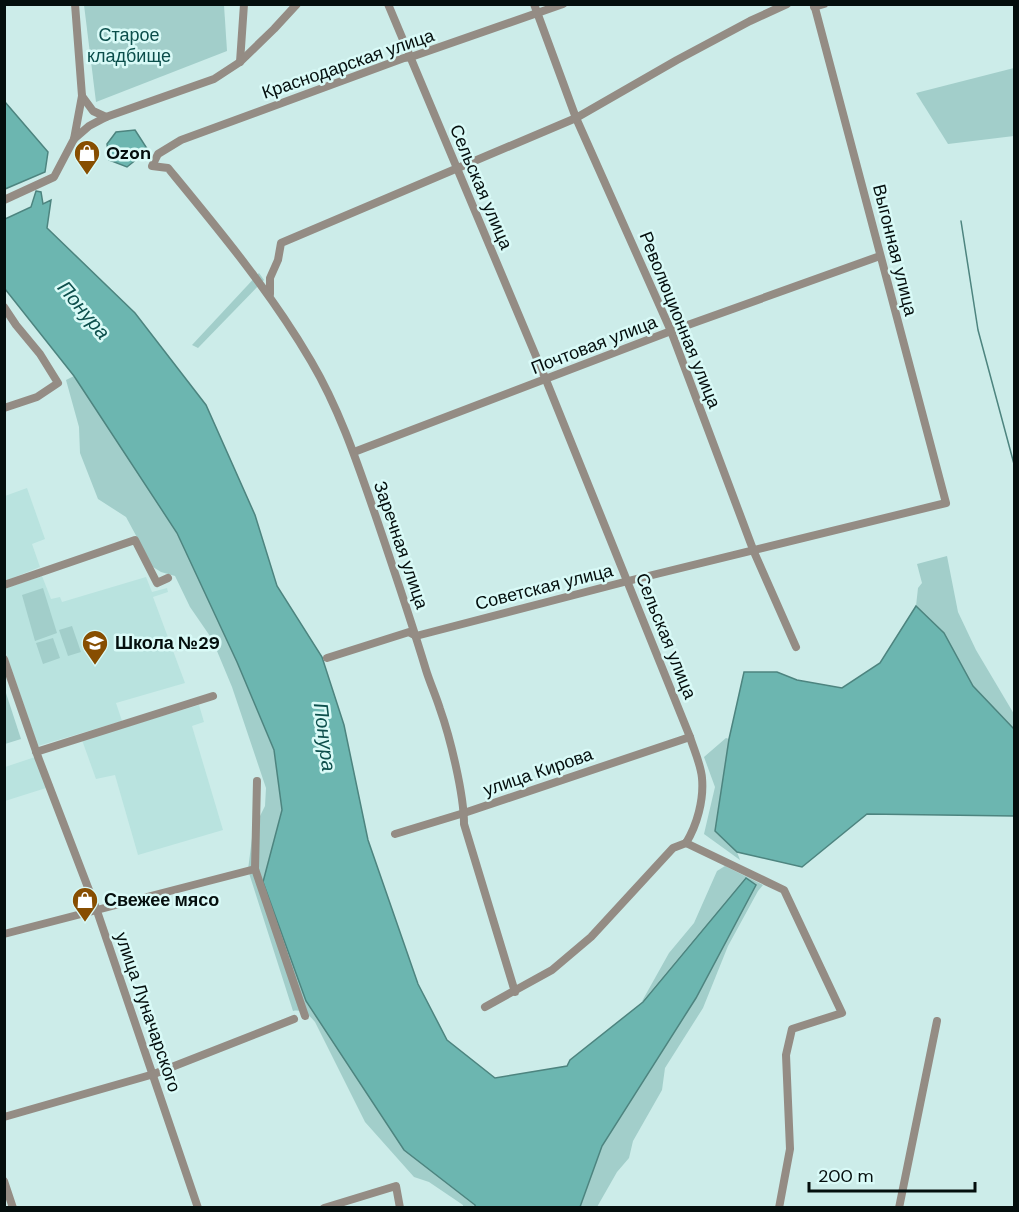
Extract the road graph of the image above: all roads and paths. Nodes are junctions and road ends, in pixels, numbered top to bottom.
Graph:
1 (75, 4) edge
2 (243, 4) edge
3 (297, 4) edge
4 (388, 4) edge
5 (534, 4) edge
6 (563, 4) edge
7 (787, 4) edge
8 (824, 4) edge
9 (814, 6) edge
10 (537, 14) junction
11 (411, 57) junction
12 (240, 62) junction
13 (82, 96) junction
14 (106, 117) junction
15 (576, 118) junction
16 (74, 139) junction
17 (152, 166) joint
18 (456, 168) junction
19 (4, 200) edge
20 (880, 256) junction
21 (270, 295) junction
22 (4, 307) edge
23 (671, 331) junction
24 (546, 380) junction
25 (4, 408) edge
26 (354, 452) junction
27 (946, 503) joint
28 (754, 552) junction
29 (168, 578) dead end
30 (628, 581) junction
31 (4, 585) edge
32 (416, 636) junction
33 (796, 647) dead end
34 (327, 658) dead end
35 (4, 659) edge
36 (213, 696) dead end
37 (690, 737) junction
38 (36, 752) junction
39 (257, 781) dead end
40 (464, 813) junction
41 (395, 834) dead end
42 (686, 843) junction
43 (255, 869) junction
44 (97, 911) junction
45 (4, 934) edge
46 (515, 992) junction
47 (485, 1007) dead end
48 (305, 1016) dead end
49 (294, 1019) dead end
50 (937, 1022) dead end
51 (154, 1074) junction
52 (4, 1117) edge
53 (4, 1181) edge
54 (13, 1208) edge
55 (198, 1208) edge
56 (324, 1208) edge
57 (400, 1208) edge
58 (779, 1208) edge
59 (899, 1208) edge

1 - 13 street
2 - 12 street
3 - 12 street
4 - 11 street, Сельская улица
5 - 10 street, Революционная улица
6 - 10 street, Краснодарская улица
7 - 15 street
8 - 9 street
9 - 20 street, Выгонная улица
10 - 11 street, Краснодарская улица
10 - 15 street, Революционная улица
11 - 17 street, Краснодарская улица
11 - 18 street, Сельская улица
12 - 14 street
13 - 14 street
13 - 16 street
14 - 16 street
15 - 18 street
15 - 23 street, Революционная улица
16 - 19 street
17 - 21 street, Заречная улица
18 - 21 street
18 - 24 street, Сельская улица
20 - 23 street, Почтовая улица
20 - 27 street, Выгонная улица
21 - 26 street, Заречная улица
22 - 25 street
23 - 24 street, Почтовая улица
23 - 28 street, Революционная улица
24 - 26 street, Почтовая улица
24 - 30 street, Сельская улица
26 - 32 street, Заречная улица
27 - 28 street, Советская улица
28 - 30 street, Советская улица
28 - 33 street, Революционная улица
29 - 31 street
30 - 32 street, Советская улица
30 - 37 street, Сельская улица
32 - 34 street, Советская улица
32 - 40 street, Заречная улица
35 - 38 street, улица Луначарского
36 - 38 street
37 - 40 street, улица Кирова
37 - 42 street, Сельская улица
38 - 44 street, улица Луначарского
39 - 43 street
40 - 41 street, улица Кирова
40 - 46 street, Заречная улица
42 - 46 street
42 - 58 street
43 - 44 street
43 - 48 street
44 - 45 street
44 - 51 street, улица Луначарского
46 - 47 street
49 - 51 street
50 - 59 street
51 - 52 street
51 - 55 street, улица Луначарского
53 - 54 street
56 - 57 street

